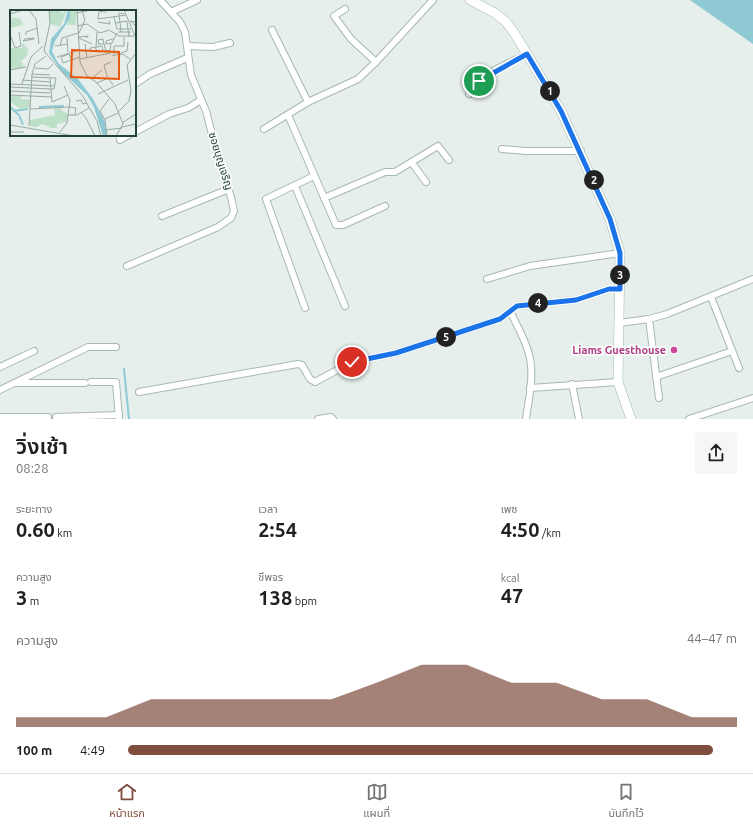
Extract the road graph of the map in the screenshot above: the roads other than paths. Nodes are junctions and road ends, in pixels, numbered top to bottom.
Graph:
1 (160, 0) edge
2 (197, 0) edge
3 (433, 0) edge
4 (470, 0) edge
5 (345, 9) dead end
6 (171, 12) junction
7 (272, 30) dead end
8 (230, 43) dead end
9 (187, 46) junction
10 (527, 54) junction
11 (188, 58) junction
12 (376, 62) junction
13 (136, 83) edge
14 (469, 94) dead end
15 (201, 100) junction
16 (308, 102) junction
17 (288, 115) junction
18 (264, 129) dead end
19 (136, 131) edge
20 (119, 136) edge
21 (127, 136) edge
22 (502, 149) dead end
23 (581, 152) junction
24 (449, 160) dead end
25 (412, 163) junction
26 (314, 176) junction
27 (426, 182) dead end
28 (295, 186) junction
29 (229, 189) junction
30 (324, 198) junction
31 (384, 206) dead end
32 (162, 216) dead end
33 (620, 253) junction
34 (126, 266) dead end
35 (487, 279) dead end
36 (753, 279) edge
37 (620, 289) junction
38 (711, 296) junction
39 (345, 306) dead end
40 (305, 308) dead end
41 (510, 311) junction
42 (649, 319) junction
43 (619, 323) junction
44 (116, 347) dead end
45 (34, 351) dead end
46 (732, 351) junction
47 (0, 367) edge
48 (739, 368) dead end
49 (656, 377) junction
50 (17, 382) junction
51 (618, 382) junction
52 (572, 384) junction
53 (530, 388) junction
54 (0, 390) edge
55 (139, 392) dead end
56 (659, 398) dead end
57 (753, 398) edge
58 (0, 417) edge
59 (48, 417) dead end
60 (56, 417) dead end
61 (119, 417) edge
62 (318, 419) edge
63 (332, 419) edge
64 (526, 419) edge
65 (579, 419) edge
66 (632, 419) edge
67 (689, 419) edge

1 - 6 street, ซอยบุญเจริญ
2 - 6 street
3 - 12 street
4 - 10 street
5 - 12 street
6 - 9 street, ซอยบุญเจริญ
7 - 16 street
8 - 9 street
9 - 11 street, ซอยบุญเจริญ
10 - 14 street
10 - 23 street
11 - 13 street
11 - 15 street, ซอยบุญเจริญ
12 - 16 street
15 - 19 street
15 - 29 street, ซอยบุญเจริญ
16 - 17 street
17 - 18 street
17 - 26 street
20 - 21 street
22 - 23 street
23 - 33 street
24 - 25 street
25 - 27 street
25 - 30 street
26 - 28 street
26 - 30 street
28 - 39 street
28 - 40 street
29 - 32 street
29 - 34 street, ซอยบุญเจริญ
30 - 31 street
33 - 35 street
33 - 37 street
36 - 38 street
37 - 41 street
37 - 43 street
38 - 42 street
38 - 46 street
41 - 53 street
41 - 55 street
42 - 43 street
42 - 49 street
43 - 51 street
44 - 50 street
45 - 47 street
46 - 48 street
46 - 49 street
49 - 56 street
50 - 54 street
50 - 61 street
51 - 52 street
51 - 66 street
52 - 53 street
52 - 65 street
53 - 64 street
57 - 67 street
58 - 59 street
60 - 61 street
62 - 63 street

